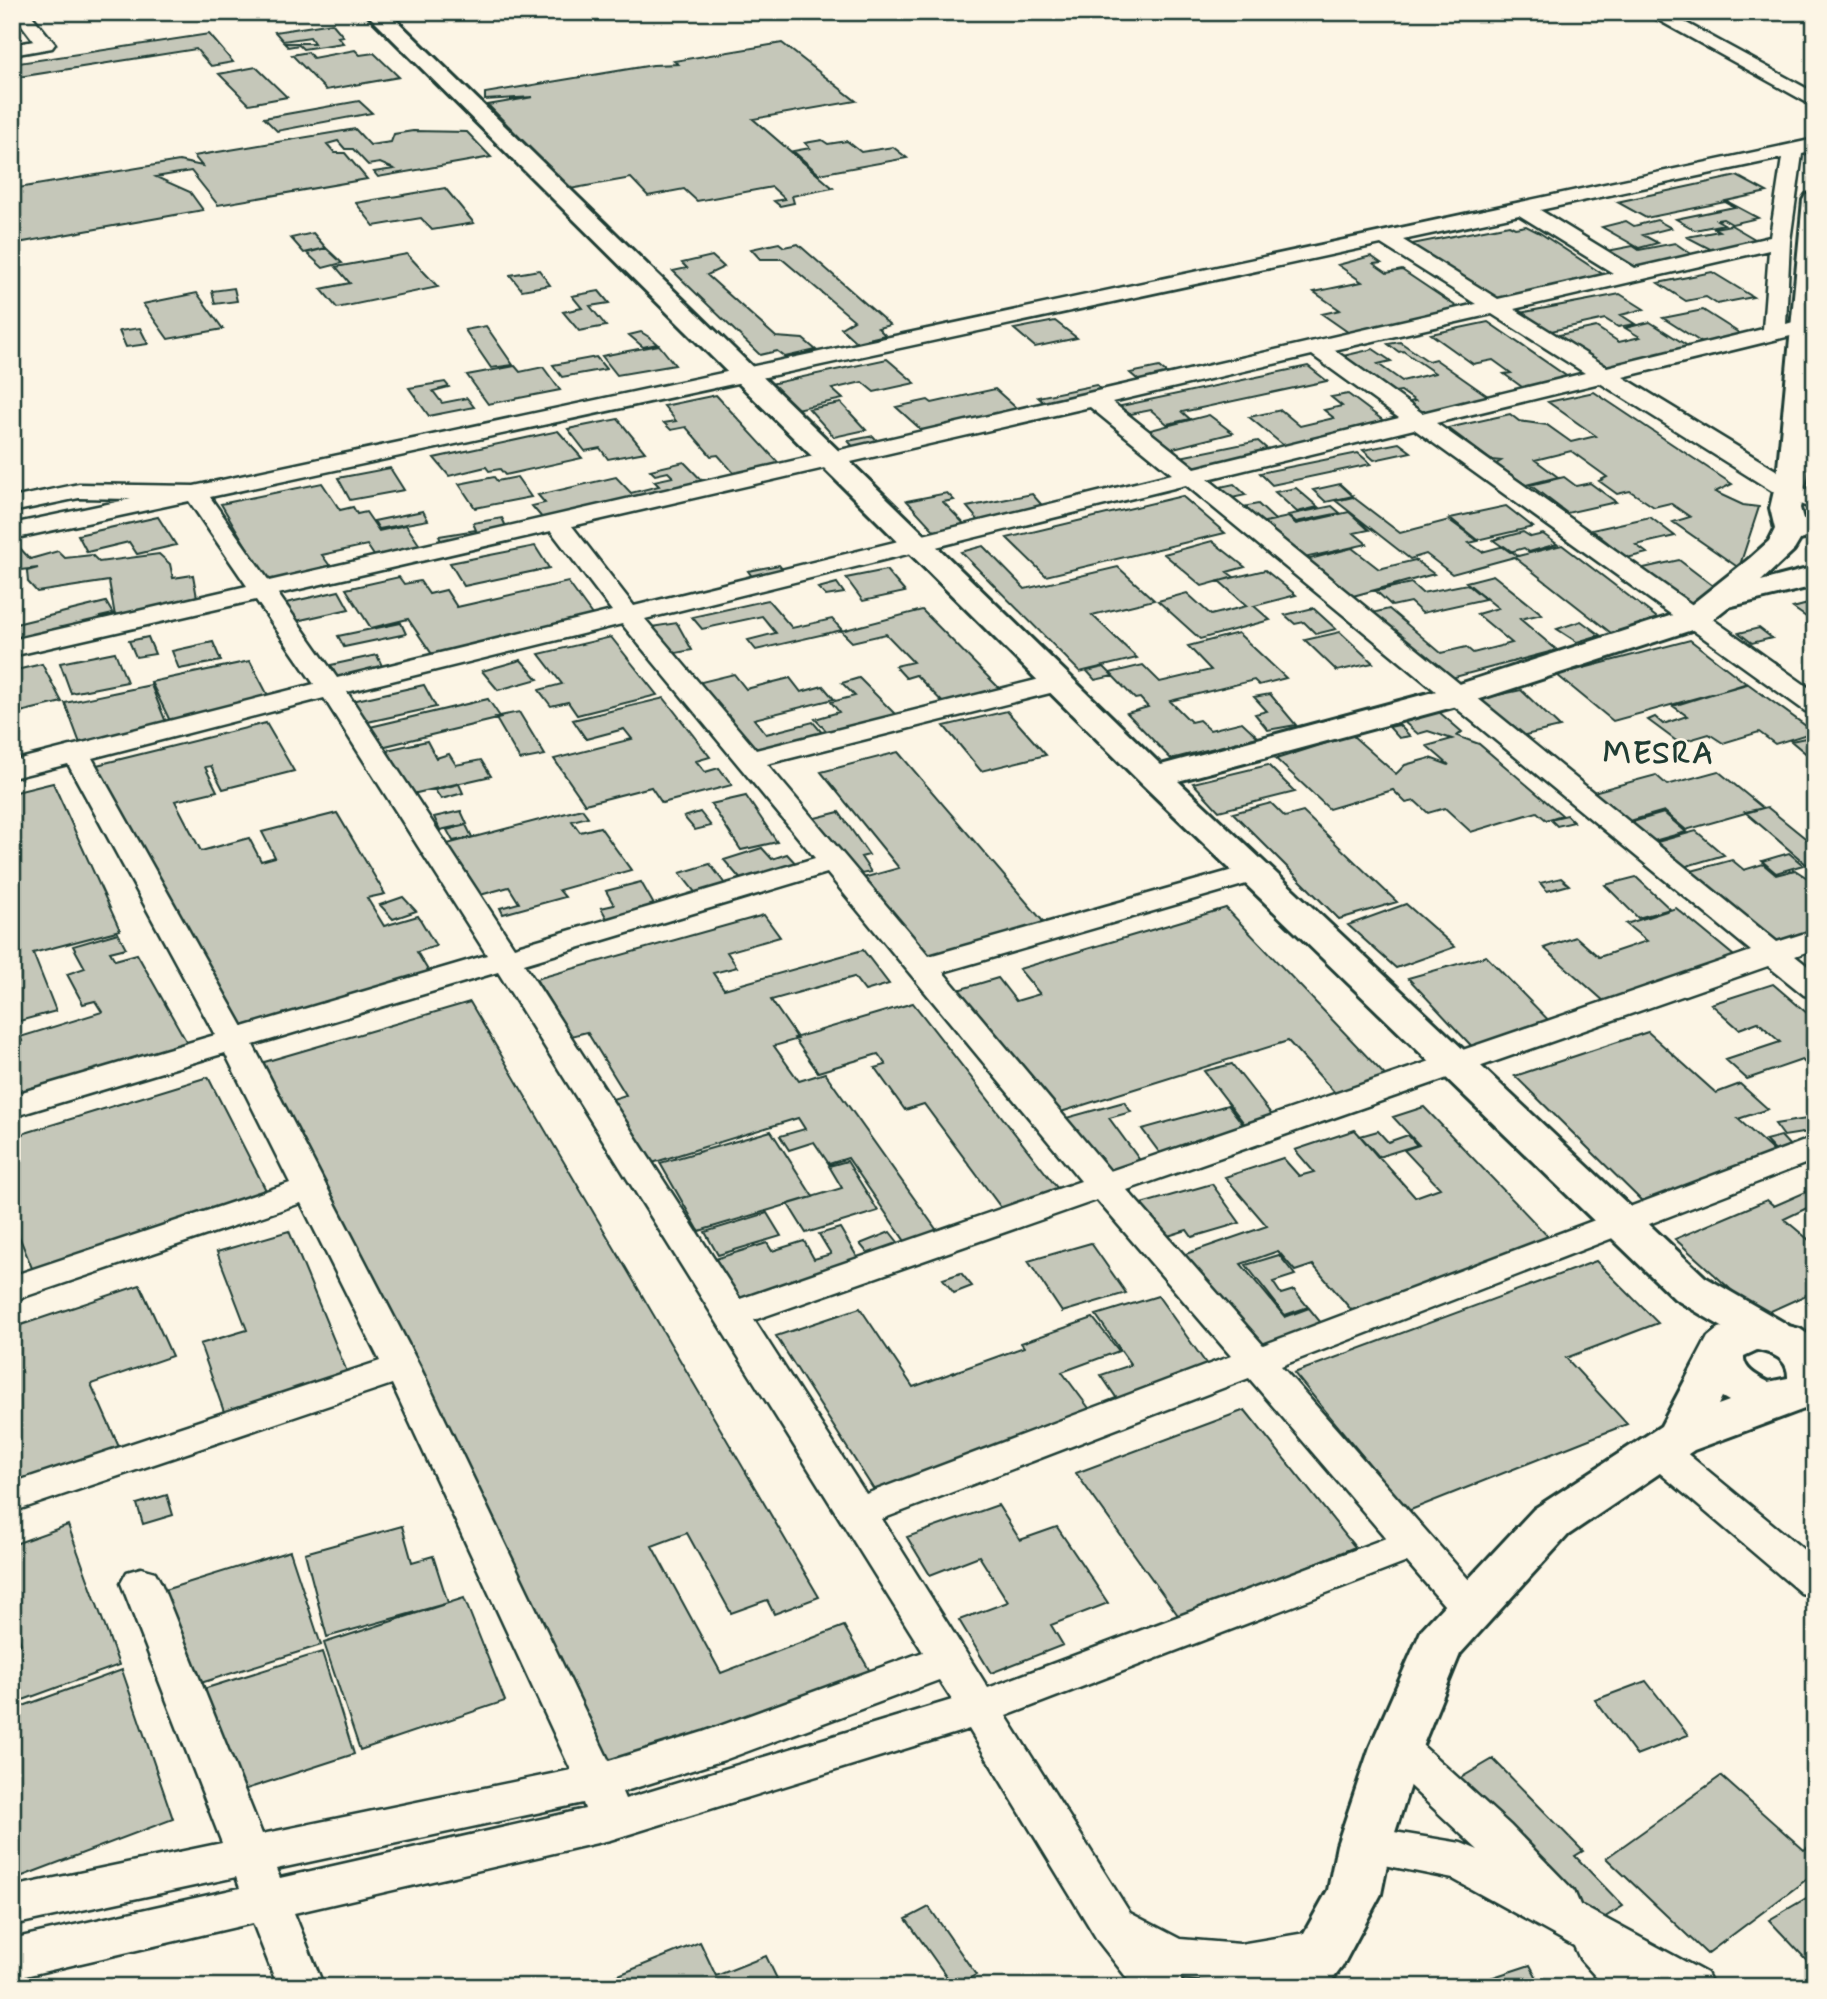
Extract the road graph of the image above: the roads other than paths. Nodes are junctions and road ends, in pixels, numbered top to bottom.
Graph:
1 (20, 12) edge
2 (376, 12) edge
3 (1653, 12) edge
4 (12, 50) edge
5 (1815, 101) edge
6 (1815, 145) edge
7 (1793, 150) junction
8 (1815, 200) edge
9 (1523, 208) junction
10 (1384, 237) junction
11 (1780, 241) junction
12 (1631, 275) junction
13 (1493, 307) junction
14 (1810, 324) edge
15 (1774, 333) junction
16 (1315, 347) junction
17 (747, 374) junction
18 (1601, 376) junction
19 (1094, 398) junction
20 (1418, 420) junction
21 (831, 460) junction
22 (1187, 477) junction
23 (1789, 491) junction
24 (195, 493) junction
25 (1815, 503) edge
26 (12, 505) edge
27 (557, 523) junction
28 (13, 530) edge
29 (1796, 534) edge
30 (917, 544) junction
31 (1815, 567) edge
32 (1815, 576) edge
33 (263, 591) junction
34 (1704, 610) junction
35 (628, 615) junction
36 (12, 648) edge
37 (1059, 682) junction
38 (331, 688) junction
39 (1456, 696) junction
40 (1815, 705) edge
41 (76, 754) junction
42 (749, 760) junction
43 (12, 770) edge
44 (1154, 777) junction
45 (834, 862) junction
46 (1257, 872) junction
47 (1815, 939) edge
48 (1770, 954) junction
49 (507, 960) junction
50 (922, 968) junction
51 (1815, 988) edge
52 (234, 1040) junction
53 (1458, 1064) junction
54 (12, 1106) edge
55 (1815, 1148) edge
56 (1104, 1186) junction
57 (310, 1188) junction
58 (1622, 1220) junction
59 (1690, 1288) junction
60 (12, 1289) edge
61 (733, 1314) junction
62 (1791, 1339) edge
63 (1722, 1353) junction
64 (1255, 1361) junction
65 (402, 1367) junction
66 (1803, 1388) edge
67 (1669, 1445) junction
68 (12, 1498) edge
69 (859, 1513) junction
70 (1414, 1543) junction
71 (1815, 1582) edge
72 (141, 1583) dead end
73 (1471, 1609) junction
74 (950, 1659) junction
75 (981, 1708) junction
76 (1396, 1747) junction
77 (598, 1782) junction
78 (610, 1822) junction
79 (1364, 1845) junction
80 (251, 1854) junction
81 (267, 1902) junction
82 (12, 1906) edge
83 (1114, 1927) junction
84 (1582, 1929) junction
85 (12, 1959) edge
86 (1309, 1969) edge
87 (301, 1987) edge
88 (1161, 1987) edge
89 (1634, 1987) edge
90 (1690, 1987) edge

1 - 4 street
2 - 17 main road
3 - 5 street
6 - 7 street
7 - 9 street
7 - 11 street
8 - 14 main road
9 - 10 street
9 - 12 street
10 - 13 street
10 - 17 street
11 - 12 street
11 - 15 street
12 - 13 street
13 - 16 street
13 - 18 street
14 - 15 street
14 - 23 main road
15 - 18 street
16 - 19 street
16 - 20 street
17 - 21 main road
17 - 24 street
18 - 20 street
18 - 23 street
19 - 21 street
19 - 22 street
20 - 22 street
20 - 34 street
21 - 27 street
21 - 30 main road
22 - 30 street
22 - 39 street
23 - 25 street
23 - 29 main road
24 - 26 street
24 - 28 street
24 - 33 street
27 - 33 street
27 - 35 street
29 - 31 main road
29 - 34 main road
30 - 35 street
30 - 37 main road
32 - 34 main road
33 - 36 street
33 - 38 street
34 - 39 main road
34 - 40 street
35 - 38 street
35 - 42 street
37 - 42 street
37 - 44 main road
38 - 41 street
38 - 49 street
39 - 44 main road
39 - 48 street
41 - 43 street
41 - 52 street
42 - 45 street
44 - 46 main road
45 - 49 street
45 - 50 street
46 - 50 street
46 - 53 main road
47 - 48 street
48 - 51 street
48 - 53 street
49 - 52 street
49 - 61 street
50 - 56 street
52 - 54 street
52 - 57 street
53 - 56 street
53 - 58 main road
55 - 58 street
56 - 61 street
56 - 64 street
57 - 60 street
57 - 65 street
58 - 59 main road
58 - 64 street
59 - 62 main road
59 - 63 main road
61 - 69 street
62 - 63 main road
62 - 66 main road
63 - 66 main road
63 - 67 main road
64 - 69 street
64 - 70 street
65 - 68 street
65 - 77 street
66 - 67 main road
67 - 71 street
67 - 73 main road
69 - 74 street
70 - 73 street
70 - 75 street
72 - 80 street
73 - 76 main road
74 - 75 street
74 - 77 street
75 - 78 street
75 - 83 street
76 - 79 main road
76 - 84 street
77 - 78 street
77 - 80 street
78 - 81 street
79 - 84 street
79 - 86 main road
80 - 81 street
80 - 82 street
81 - 85 street
81 - 87 street
83 - 86 street
83 - 88 street
84 - 89 street
84 - 90 street

